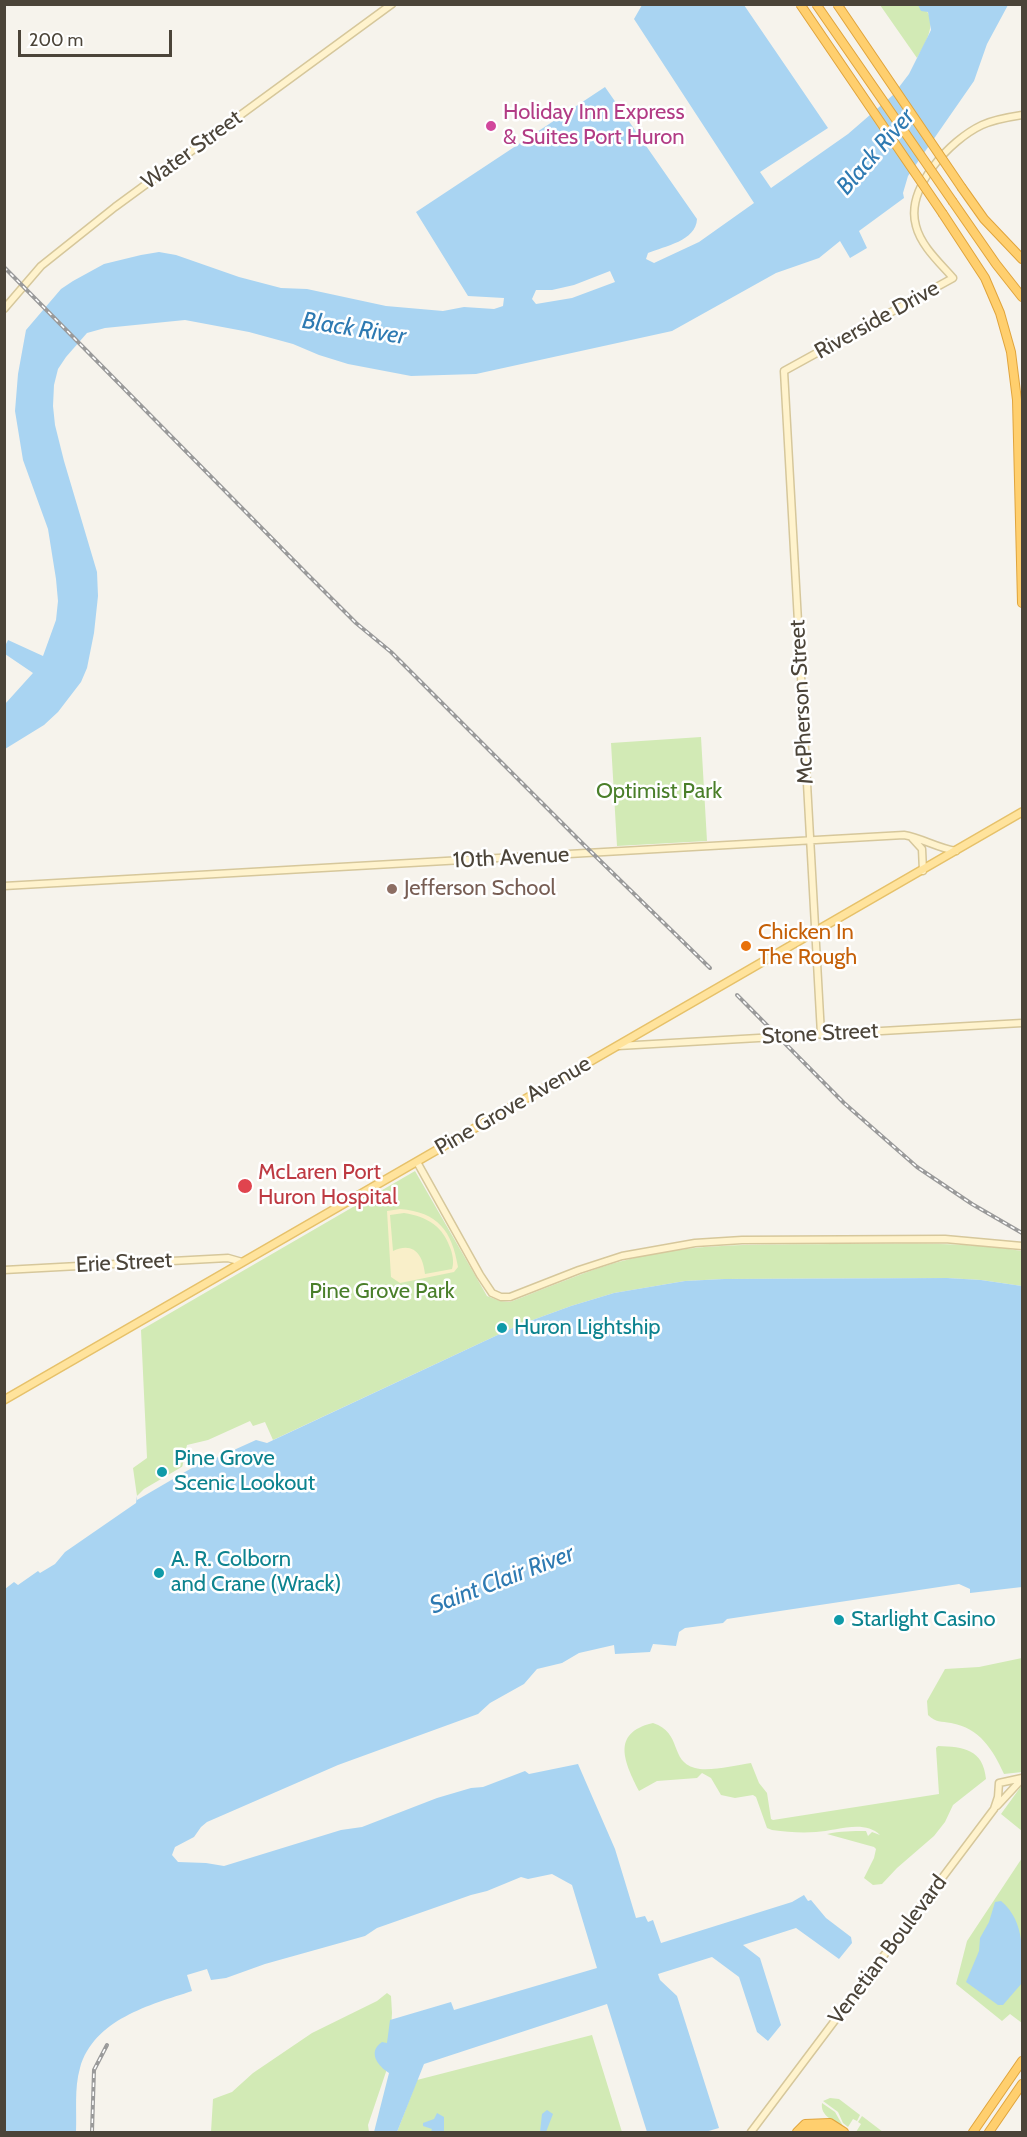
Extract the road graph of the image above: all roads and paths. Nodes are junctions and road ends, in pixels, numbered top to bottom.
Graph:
1 (392, 4) edge
2 (800, 4) edge
3 (816, 4) edge
4 (838, 4) edge
5 (1023, 115) edge
6 (1023, 259) edge
7 (1023, 297) edge
8 (4, 309) edge
9 (784, 371) joint
10 (1023, 603) edge
11 (1023, 812) edge
12 (909, 836) junction
13 (810, 840) junction
14 (956, 851) junction
15 (923, 871) junction
16 (4, 886) edge
17 (815, 931) junction
18 (1023, 1023) edge
19 (821, 1034) junction
20 (617, 1046) junction
21 (417, 1162) junction
22 (1023, 1246) edge
23 (242, 1262) junction
24 (4, 1270) edge
25 (4, 1400) edge
26 (1023, 1778) edge
27 (994, 1809) junction
28 (1023, 2061) edge
29 (1023, 2084) edge
30 (798, 2132) edge
31 (840, 2132) edge
32 (751, 2133) edge
33 (973, 2133) edge
34 (988, 2133) edge

1 - 8 street, Water Street
2 - 10 highway, bridge
3 - 7 highway, bridge
4 - 6 highway, bridge
5 - 9 street, Riverside Drive
9 - 13 street, McPherson Street
11 - 14 main road, Pine Grove Avenue
12 - 13 street, 10th Avenue
12 - 14 street, 10th Avenue
12 - 15 street
13 - 16 street, 10th Avenue
13 - 17 street, McPherson Street
14 - 15 main road, Pine Grove Avenue
15 - 17 main road, Pine Grove Avenue
17 - 19 street, McPherson Street
17 - 20 main road, Pine Grove Avenue
18 - 19 street, Stone Street
19 - 20 street, Stone Street
20 - 21 main road, Pine Grove Avenue
21 - 22 street
21 - 23 main road, Pine Grove Avenue
23 - 24 street, Erie Street
23 - 25 main road, Pine Grove Avenue
26 - 27 street
26 - 27 street, Venetian Boulevard
27 - 32 street, Venetian Boulevard
28 - 33 highway
29 - 34 highway
30 - 31 highway

